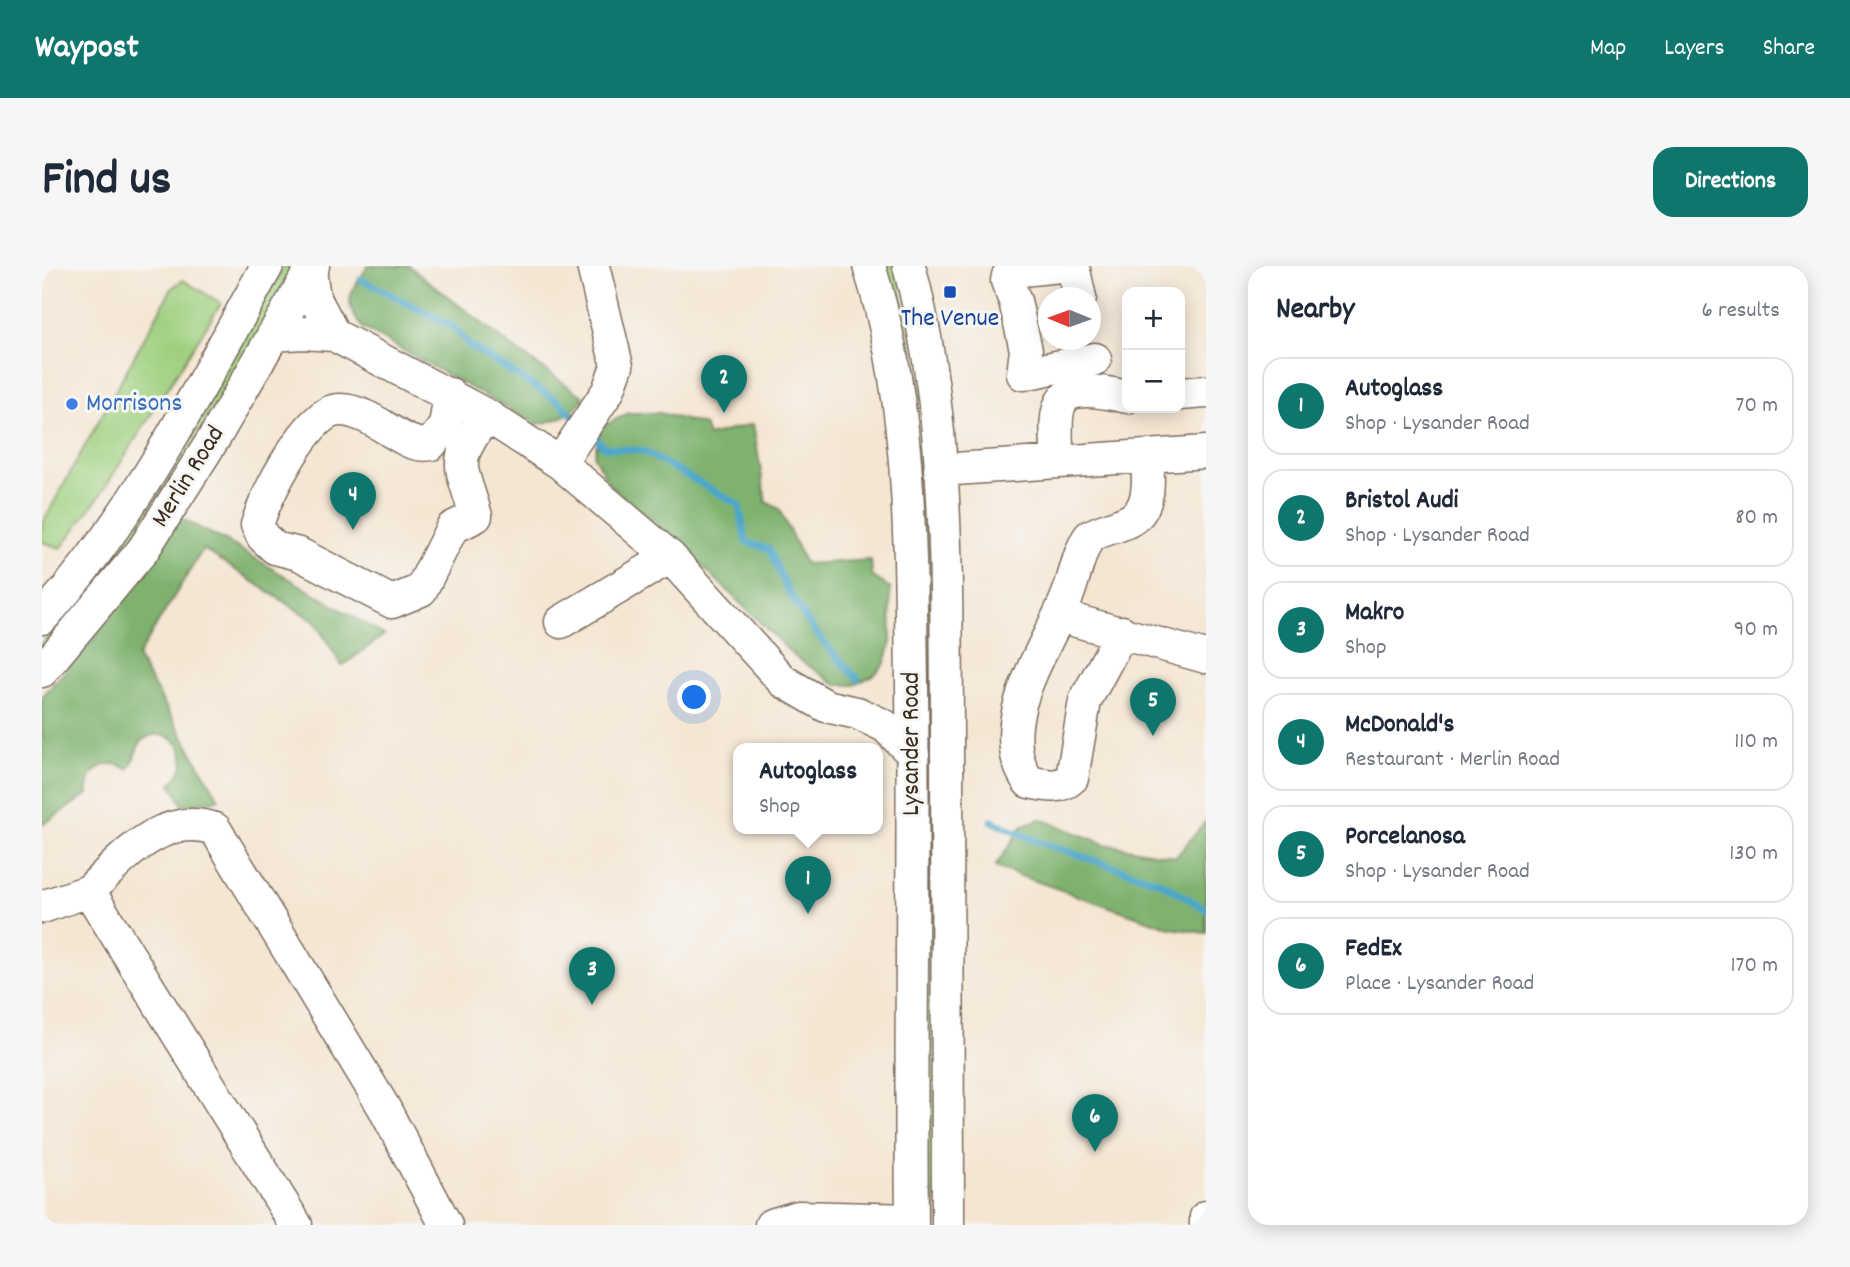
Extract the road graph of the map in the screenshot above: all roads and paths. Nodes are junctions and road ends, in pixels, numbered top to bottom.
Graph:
1 (267, 266) edge
2 (593, 266) edge
3 (869, 266) edge
4 (909, 266) edge
5 (1060, 266) edge
6 (1073, 266) edge
7 (312, 268) edge
8 (1078, 287) edge
9 (274, 335) junction
10 (334, 335) junction
11 (1091, 350) edge
12 (1093, 350) edge
13 (1206, 391) edge
14 (1185, 393) edge
15 (450, 394) junction
16 (1115, 394) edge
17 (486, 415) junction
18 (567, 452) junction
19 (1206, 452) edge
20 (1147, 456) junction
21 (1058, 462) junction
22 (940, 470) junction
23 (670, 557) junction
24 (1059, 615) junction
25 (42, 618) edge
26 (561, 622) dead end
27 (1122, 632) junction
28 (1206, 657) edge
29 (42, 671) edge
30 (912, 674) junction
31 (857, 713) junction
32 (913, 754) junction
33 (89, 891) junction
34 (42, 907) edge
35 (1206, 1217) edge
36 (912, 1223) edge
37 (296, 1225) edge
38 (446, 1225) edge
39 (771, 1225) edge
40 (948, 1225) edge
41 (1206, 1225) edge

1 - 25 street, Merlin Road
2 - 18 street
3 - 30 street, Lysander Road
4 - 22 street, Lysander Road
5 - 11 street
6 - 8 street
7 - 9 street, Merlin Road
7 - 10 street
9 - 10 street
9 - 29 street, Merlin Road
10 - 15 street
12 - 16 street
13 - 14 street
15 - 17 street
15 - 17 street
16 - 21 street
17 - 18 street
18 - 23 street
19 - 20 street
20 - 21 street
20 - 24 street
21 - 22 street
22 - 40 street, Lysander Road
23 - 26 street
23 - 31 street
24 - 27 street
24 - 27 street
27 - 28 street
30 - 31 street
30 - 32 street, Lysander Road
31 - 32 street
32 - 36 street, Lysander Road
33 - 34 street
33 - 37 street
33 - 38 street
35 - 41 street
36 - 39 street

